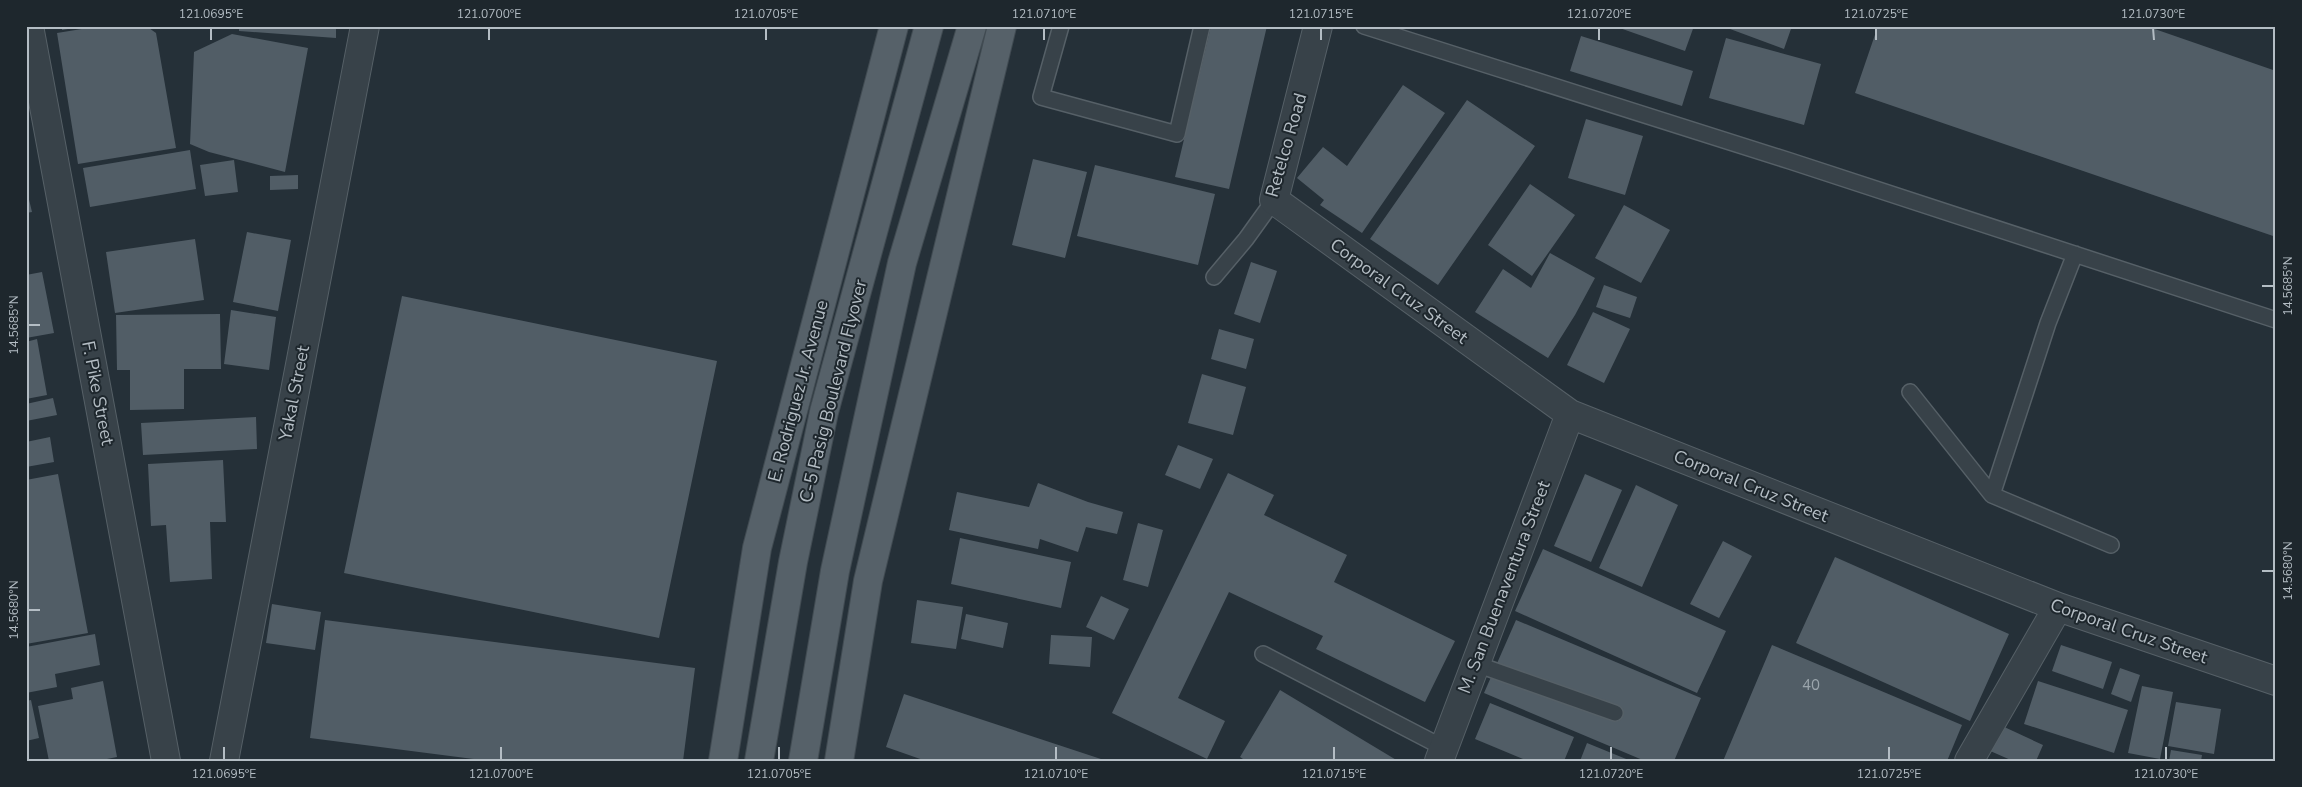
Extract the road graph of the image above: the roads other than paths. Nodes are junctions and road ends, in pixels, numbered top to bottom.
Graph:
1 (29, 26) edge
2 (366, 26) edge
3 (894, 26) edge
4 (929, 26) edge
5 (972, 26) edge
6 (1002, 26) edge
7 (1061, 26) edge
8 (1202, 26) edge
9 (1318, 26) edge
10 (1364, 26) edge
11 (1274, 200) junction
12 (2075, 254) junction
13 (1214, 277) dead end
14 (2276, 320) edge
15 (1910, 392) dead end
16 (1570, 414) junction
17 (1992, 494) junction
18 (2111, 546) dead end
19 (2058, 607) junction
20 (1263, 654) dead end
21 (1476, 664) junction
22 (2276, 681) edge
23 (1616, 712) dead end
24 (1442, 754) edge
25 (166, 761) edge
26 (224, 761) edge
27 (723, 761) edge
28 (760, 761) edge
29 (803, 761) edge
30 (838, 761) edge
31 (1969, 761) edge

1 - 25 street, F. Pike Street
2 - 26 street, Yakal Street
3 - 27 main road, E. Rodriguez Jr. Avenue
4 - 28 main road, C-5 Pasig Boulevard Flyover
5 - 29 main road
6 - 30 main road
7 - 8 lane
9 - 11 street, Retelco Road
10 - 12 lane
11 - 13 lane, Retelco Road
11 - 16 street, Corporal Cruz Street
12 - 14 lane
12 - 17 lane
15 - 17 lane
16 - 19 street, Corporal Cruz Street
16 - 21 street, M. San Buenaventura Street
17 - 18 lane
19 - 22 street, Corporal Cruz Street
19 - 31 street
20 - 24 lane
21 - 23 lane
21 - 24 street, M. San Buenaventura Street

